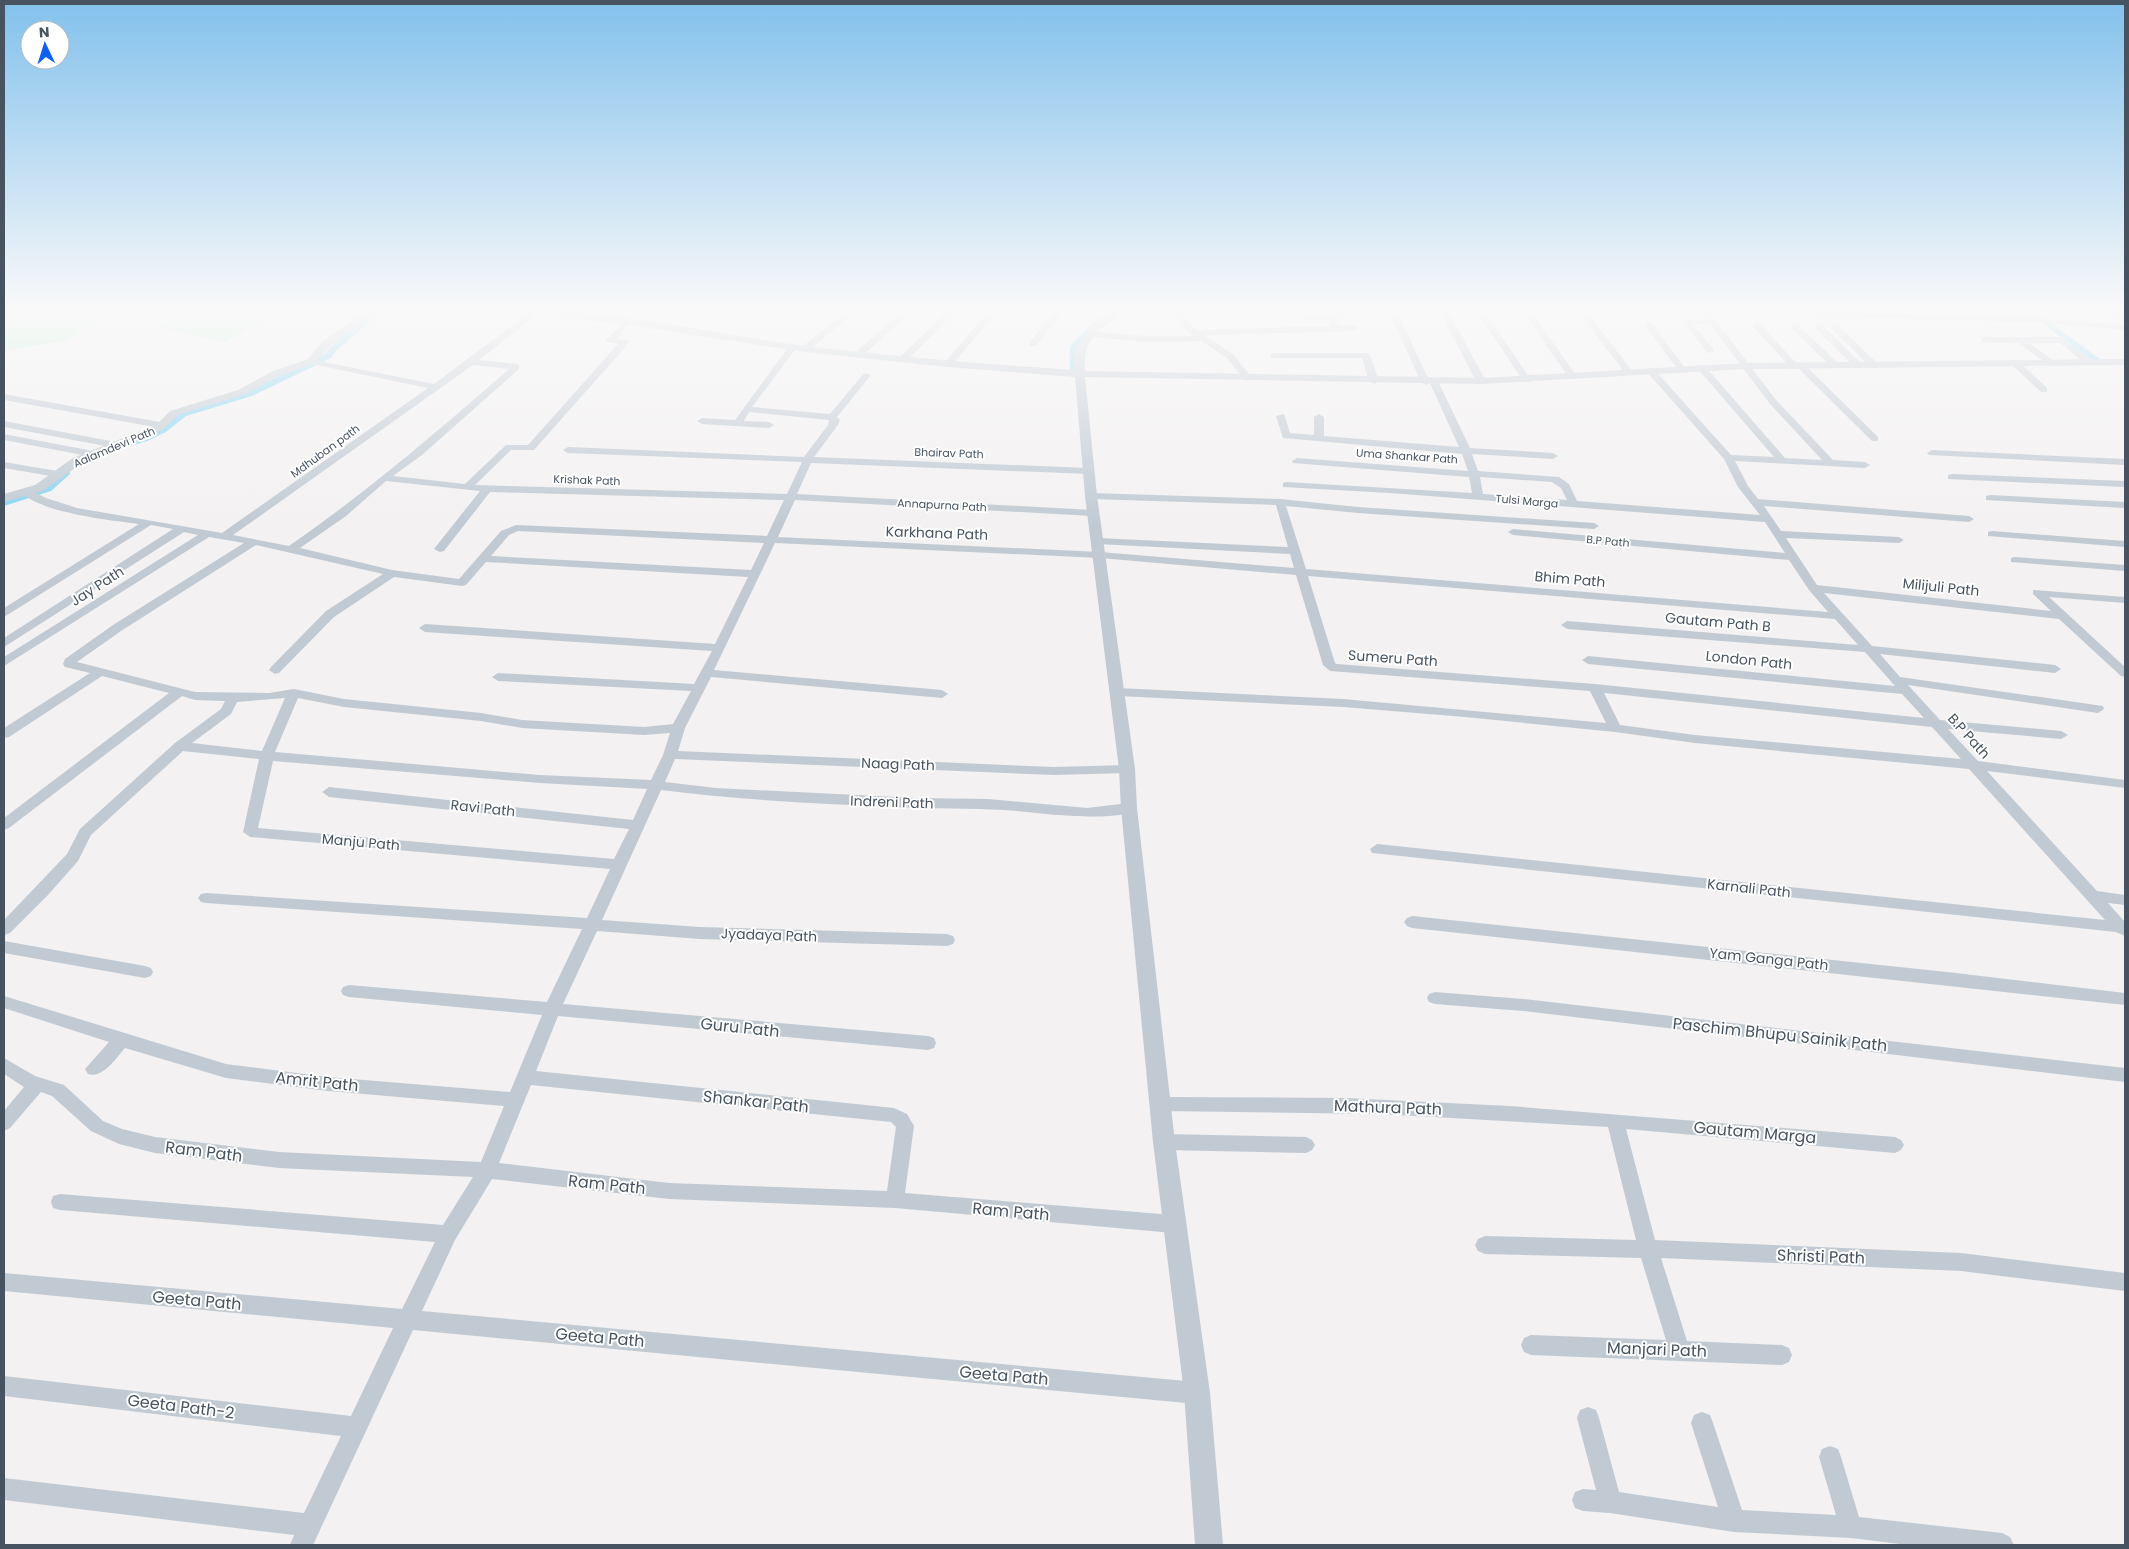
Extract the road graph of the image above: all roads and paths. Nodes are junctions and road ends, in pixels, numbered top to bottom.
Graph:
1 (263, 380) edge
2 (404, 380) edge
3 (445, 380) edge
4 (501, 380) edge
5 (591, 380) edge
6 (768, 380) edge
7 (863, 380) edge
8 (1082, 380) edge
9 (1344, 380) edge
10 (1514, 380) edge
11 (1659, 380) edge
12 (1712, 380) edge
13 (1757, 380) edge
14 (1812, 380) edge
15 (2034, 380) edge
16 (1374, 381) joint
17 (1481, 381) joint
18 (1429, 382) junction
19 (435, 387) junction
20 (2044, 390) dead end
21 (4, 397) edge
22 (746, 409) junction
23 (1281, 416) dead end
24 (832, 417) junction
25 (1319, 417) dead end
26 (702, 421) dead end
27 (738, 423) junction
28 (4, 424) edge
29 (160, 425) junction
30 (769, 425) dead end
31 (1273, 434) dead end
32 (1286, 436) junction
33 (4, 438) edge
34 (1319, 438) junction
35 (1875, 439) dead end
36 (116, 445) junction
37 (568, 450) dead end
38 (1466, 451) junction
39 (1932, 453) dead end
40 (93, 454) junction
41 (1553, 456) dead end
42 (808, 458) junction
43 (1728, 458) junction
44 (1298, 461) dead end
45 (1782, 461) junction
46 (2125, 462) edge
47 (1831, 464) junction
48 (4, 465) edge
49 (1865, 465) dead end
50 (1089, 470) junction
51 (58, 474) junction
52 (1474, 474) junction
53 (1952, 477) dead end
54 (384, 478) junction
55 (2125, 484) edge
56 (1287, 485) dead end
57 (468, 487) junction
58 (487, 489) junction
59 (12, 494) edge
60 (1478, 496) junction
61 (790, 498) junction
62 (1990, 498) dead end
63 (1280, 502) junction
64 (1755, 502) junction
65 (1092, 505) junction
66 (1574, 505) junction
67 (2125, 505) edge
68 (1768, 519) junction
69 (1969, 519) dead end
70 (147, 523) junction
71 (1594, 526) dead end
72 (181, 529) junction
73 (1513, 532) dead end
74 (206, 534) junction
75 (1778, 534) junction
76 (1992, 534) dead end
77 (224, 536) junction
78 (1899, 540) dead end
79 (254, 541) junction
80 (772, 541) junction
81 (2125, 544) edge
82 (1099, 548) junction
83 (292, 549) junction
84 (440, 549) dead end
85 (1296, 551) junction
86 (1792, 557) junction
87 (484, 559) junction
88 (2015, 560) dead end
89 (2125, 568) edge
90 (1301, 571) junction
91 (392, 573) junction
92 (755, 574) junction
93 (1813, 588) junction
94 (2125, 600) edge
95 (4, 613) edge
96 (1838, 616) junction
97 (2065, 616) junction
98 (1567, 625) dead end
99 (425, 628) dead end
100 (4, 642) edge
101 (718, 648) junction
102 (1867, 649) junction
103 (1588, 660) dead end
104 (4, 662) edge
105 (2055, 669) dead end
106 (275, 670) dead end
107 (99, 673) junction
108 (2125, 673) edge
109 (498, 677) dead end
110 (1897, 680) junction
111 (703, 681) junction
112 (1595, 688) junction
113 (1907, 691) junction
114 (1118, 692) junction
115 (178, 693) junction
116 (294, 693) junction
117 (942, 694) dead end
118 (233, 698) junction
119 (2098, 709) dead end
120 (1938, 724) junction
121 (678, 728) junction
122 (1616, 728) junction
123 (4, 734) edge
124 (2061, 735) dead end
125 (180, 746) junction
126 (670, 755) junction
127 (266, 756) junction
128 (1976, 766) junction
129 (1127, 769) junction
130 (2125, 784) edge
131 (656, 785) junction
132 (329, 792) dead end
133 (1129, 808) junction
134 (6, 821) edge
135 (638, 825) junction
136 (1377, 849) dead end
137 (619, 865) junction
138 (2094, 896) junction
139 (206, 898) dead end
140 (2125, 900) edge
141 (1412, 922) dead end
142 (590, 924) junction
143 (4, 929) edge
144 (2123, 930) edge
145 (947, 940) dead end
146 (4, 947) edge
147 (145, 972) dead end
148 (350, 991) dead end
149 (1435, 998) dead end
150 (2125, 999) edge
151 (4, 1002) edge
152 (553, 1008) junction
153 (122, 1040) junction
154 (928, 1043) dead end
155 (4, 1066) edge
156 (94, 1069) dead end
157 (2125, 1075) edge
158 (526, 1076) junction
159 (37, 1084) junction
160 (516, 1100) junction
161 (1161, 1104) junction
162 (1615, 1120) junction
163 (4, 1123) edge
164 (1164, 1142) junction
165 (1306, 1145) dead end
166 (1895, 1145) dead end
167 (487, 1170) junction
168 (895, 1200) junction
169 (60, 1202) dead end
170 (1173, 1224) junction
171 (448, 1234) junction
172 (1485, 1246) dead end
173 (1648, 1249) junction
174 (4, 1282) edge
175 (2125, 1282) edge
176 (408, 1320) junction
177 (1531, 1345) dead end
178 (1679, 1350) junction
179 (1782, 1355) dead end
180 (4, 1386) edge
181 (1197, 1393) junction
182 (1588, 1418) dead end
183 (1702, 1424) dead end
184 (357, 1427) junction
185 (1830, 1457) dead end
186 (4, 1488) edge
187 (1583, 1500) dead end
188 (1610, 1502) junction
189 (1734, 1521) junction
190 (1851, 1527) junction
191 (304, 1535) edge
192 (1918, 1540) edge
193 (1209, 1545) edge
194 (2002, 1545) edge

1 - 29 street, Aalamdevi Path
2 - 19 street
3 - 19 street, Mdhuban path
4 - 54 street
5 - 57 street
6 - 22 street
7 - 24 street
8 - 50 street
9 - 16 street
10 - 17 street
11 - 43 street, B.P Path
12 - 45 street
13 - 47 street
14 - 35 street
15 - 20 street
16 - 18 street
17 - 18 street
18 - 38 street, Uma Shankar Path
19 - 77 street, Mdhuban path
21 - 29 street
22 - 24 street
22 - 27 street
23 - 32 street
24 - 42 street
25 - 34 street
26 - 27 street
27 - 30 street
28 - 36 street
29 - 36 street, Aalamdevi Path
31 - 32 street
32 - 34 street
33 - 40 street
34 - 38 street
36 - 40 street, Aalamdevi Path
37 - 42 street, Bhairav Path
38 - 41 street
38 - 52 street, Uma Shankar Path
39 - 46 street
40 - 51 street, Aalamdevi Path
42 - 50 street, Bhairav Path
42 - 61 street
43 - 45 street
43 - 64 street, B.P Path
44 - 52 street, Uma Shankar Path
45 - 47 street
47 - 49 street
48 - 51 street
50 - 65 street
51 - 59 street, Aalamdevi Path
52 - 60 street
52 - 66 street
53 - 55 street
54 - 57 street, Krishak Path
54 - 83 street
56 - 60 street, Tulsi Marga
57 - 58 street, Krishak Path
58 - 61 street, Krishak Path
58 - 84 street
59 - 70 street
60 - 66 street, Tulsi Marga
61 - 65 street, Annapurna Path
61 - 80 street
62 - 67 street
63 - 65 street, Annapurna Path
63 - 71 street, Annapurna Path
63 - 85 street, Sumeru Path
64 - 68 street, B.P Path
64 - 69 street
65 - 82 street
66 - 68 street, Tulsi Marga
68 - 75 street, B.P Path
70 - 72 street
70 - 95 street
72 - 74 street
72 - 100 street
73 - 86 street, B.P Path
74 - 77 street
74 - 104 street, Jay Path
75 - 78 street
75 - 86 street, B.P Path
76 - 81 street
77 - 79 street
79 - 83 street
79 - 107 street
80 - 82 street, Karkhana Path
80 - 87 street, Karkhana Path
80 - 92 street
82 - 85 street
82 - 90 street, Bhim Path
82 - 114 street
83 - 91 street
85 - 90 street, Sumeru Path
86 - 93 street, B.P Path
87 - 91 street, Karkhana Path
87 - 92 street
88 - 89 street
90 - 96 street, Bhim Path
90 - 112 street, Sumeru Path
91 - 106 street
92 - 101 street
93 - 96 street, B.P Path
93 - 97 street, Milijuli Path
94 - 97 street
96 - 102 street, B.P Path
97 - 108 street
98 - 102 street, Gautam Path B
99 - 101 street
101 - 111 street
102 - 105 street, Gautam Path B
102 - 110 street, B.P Path
103 - 113 street, London Path
107 - 115 street
107 - 123 street
109 - 111 street
110 - 113 street, B.P Path
110 - 119 street
111 - 117 street
111 - 121 street
112 - 120 street
112 - 122 street
113 - 120 street, B.P Path
114 - 122 street
114 - 129 street
115 - 118 street
115 - 134 street
116 - 118 street
116 - 121 street
116 - 127 street, Manju Path
118 - 125 street
120 - 124 street
120 - 128 street, B.P Path
121 - 126 street
122 - 128 street
125 - 127 street, Indreni Path
125 - 143 street
126 - 129 street, Naag Path
126 - 131 street
127 - 131 street, Indreni Path
127 - 137 street, Manju Path
128 - 130 street
128 - 138 street, B.P Path
129 - 133 street
131 - 133 street, Indreni Path
131 - 135 street
132 - 135 street, Ravi Path
133 - 161 street
135 - 137 street
136 - 144 street, Karnali Path
137 - 142 street
138 - 140 street
138 - 144 street, B.P Path
139 - 142 street, Jyadaya Path
141 - 150 street, Yam Ganga Path
142 - 145 street, Jyadaya Path
142 - 152 street
146 - 147 street
148 - 152 street, Guru Path
149 - 157 street, Paschim Bhupu Sainik Path
151 - 153 street, Amrit Path
152 - 154 street, Guru Path
152 - 158 street
153 - 156 street
153 - 160 street, Amrit Path
155 - 159 street
158 - 160 street
158 - 168 street, Shankar Path
159 - 163 street
159 - 167 street, Ram Path
160 - 167 street
161 - 162 street, Mathura Path
161 - 164 street
162 - 166 street, Gautam Marga
162 - 173 street
164 - 165 street
164 - 170 street
167 - 168 street, Ram Path
167 - 171 street
168 - 170 street, Ram Path
169 - 171 street
170 - 181 street
171 - 176 street
172 - 173 street, Shristi Path
173 - 175 street, Shristi Path
173 - 178 street
174 - 176 street, Geeta Path
176 - 181 street, Geeta Path
176 - 184 street
177 - 178 street, Manjari Path
178 - 179 street, Manjari Path
180 - 184 street, Geeta Path-2
181 - 193 street
182 - 188 street
183 - 189 street
184 - 191 street
185 - 190 street
186 - 191 street
187 - 188 street
188 - 189 street
189 - 190 street
190 - 192 street
192 - 194 street

